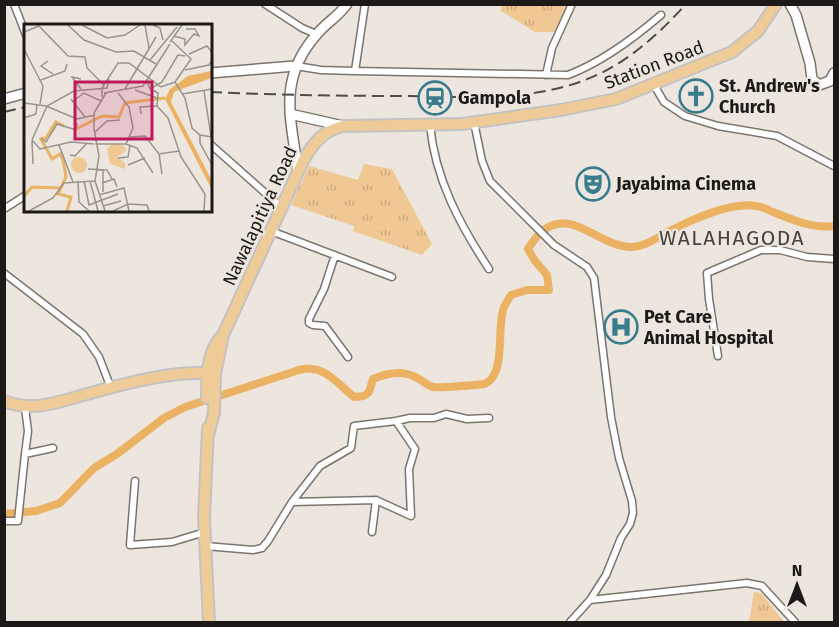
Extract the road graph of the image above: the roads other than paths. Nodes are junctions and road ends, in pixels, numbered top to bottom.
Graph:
1 (14, 4) edge
2 (265, 4) edge
3 (347, 4) edge
4 (366, 4) edge
5 (572, 4) edge
6 (776, 4) edge
7 (790, 4) edge
8 (661, 15) dead end
9 (24, 30) edge
10 (316, 34) junction
11 (295, 66) junction
12 (355, 71) junction
13 (212, 73) edge
14 (546, 75) junction
15 (833, 80) edge
16 (654, 85) junction
17 (24, 94) edge
18 (4, 99) edge
19 (290, 114) junction
20 (474, 123) junction
21 (430, 125) junction
22 (343, 126) junction
23 (212, 146) edge
24 (834, 166) edge
25 (298, 172) junction
26 (24, 196) edge
27 (282, 207) junction
28 (4, 209) edge
29 (271, 231) junction
30 (335, 255) junction
31 (834, 259) edge
32 (489, 269) dead end
33 (4, 273) edge
34 (392, 277) dead end
35 (718, 356) dead end
36 (348, 357) dead end
37 (212, 375) junction
38 (111, 388) junction
39 (4, 401) edge
40 (25, 408) junction
41 (489, 418) dead end
42 (396, 421) junction
43 (53, 448) dead end
44 (25, 454) junction
45 (135, 481) dead end
46 (376, 500) junction
47 (292, 502) junction
48 (4, 520) edge
49 (205, 532) junction
50 (372, 532) dead end
51 (205, 546) junction
52 (590, 600) junction
53 (209, 622) edge
54 (570, 622) edge
55 (795, 622) edge

1 - 9 street
2 - 10 street
3 - 10 main road
4 - 12 street
5 - 14 street
6 - 16 main road, Station Road
7 - 15 main road
8 - 14 street
10 - 11 main road
11 - 12 street
11 - 13 main road
11 - 19 main road
12 - 14 street
16 - 20 main road, Station Road
16 - 24 street
17 - 18 main road
19 - 22 main road
19 - 25 main road
20 - 21 main road, Station Road
20 - 52 street
21 - 22 main road, Station Road
21 - 32 street
22 - 25 main road, Nawalapitiya Road
23 - 27 street
25 - 27 main road, Nawalapitiya Road
26 - 28 street
27 - 29 main road, Nawalapitiya Road
29 - 30 street
29 - 37 main road, Nawalapitiya Road
30 - 34 street
30 - 36 street
31 - 35 street
33 - 38 street
37 - 38 main road
37 - 49 main road, Nawalapitiya Road
38 - 40 main road
39 - 40 main road
40 - 44 street
41 - 42 street
42 - 46 street
42 - 47 street
43 - 44 street
44 - 48 street
45 - 49 street
46 - 47 street
46 - 50 street
47 - 51 street
49 - 51 main road, Nawalapitiya Road
51 - 53 main road, Nawalapitiya Road
52 - 54 street
52 - 55 street

